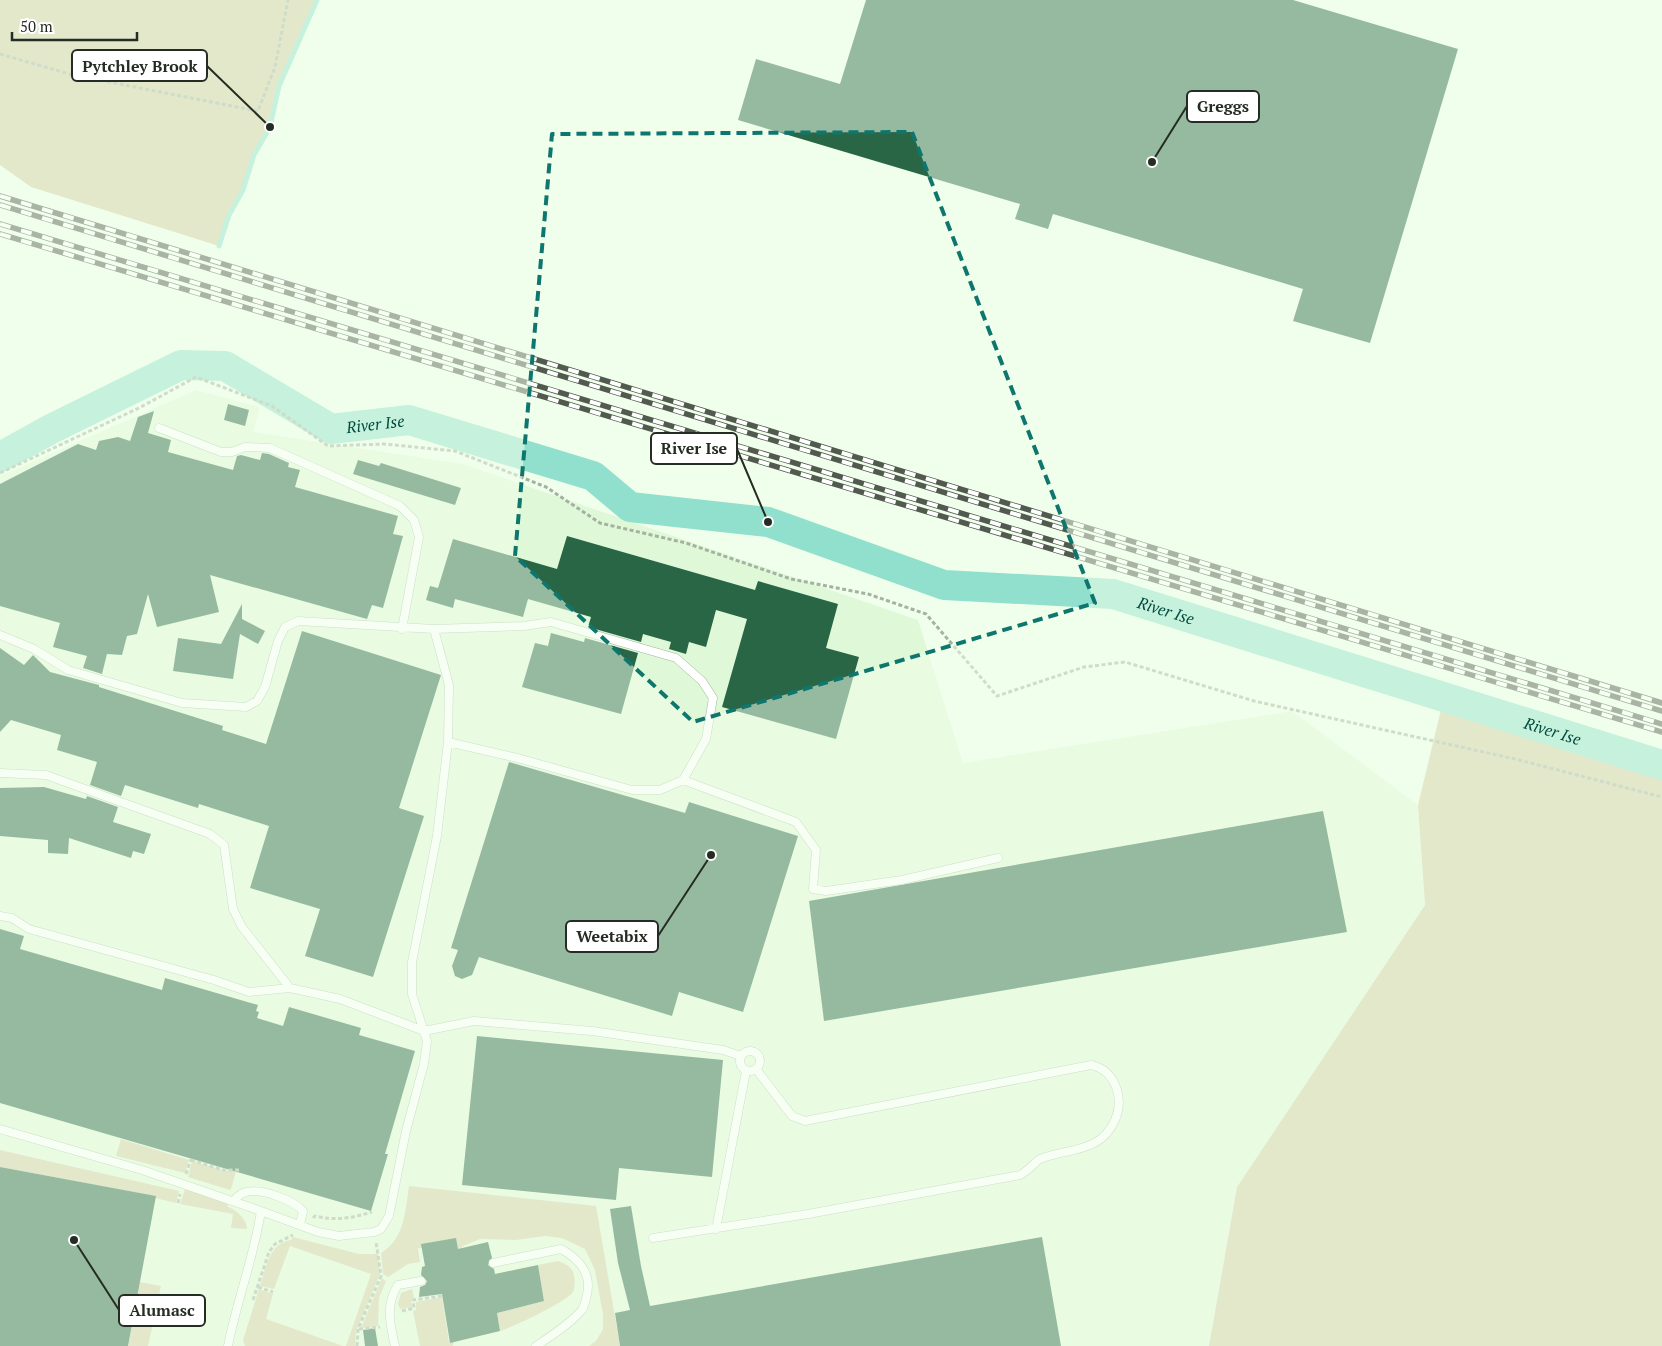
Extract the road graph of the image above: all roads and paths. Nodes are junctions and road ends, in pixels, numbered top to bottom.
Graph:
1 (288, 0) edge
2 (0, 54) edge
3 (159, 428) dead end
4 (0, 473) edge
5 (402, 629) junction
6 (434, 629) junction
7 (0, 635) edge
8 (448, 742) junction
9 (0, 773) edge
10 (684, 780) junction
11 (1662, 797) edge
12 (998, 858) dead end
13 (0, 916) edge
14 (290, 988) junction
15 (424, 1031) junction
16 (741, 1056) junction
17 (756, 1069) junction
18 (746, 1071) junction
19 (0, 1129) edge
20 (191, 1160) dead end
21 (240, 1170) dead end
22 (232, 1201) junction
23 (261, 1210) junction
24 (300, 1224) junction
25 (716, 1228) junction
26 (289, 1238) dead end
27 (653, 1238) dead end
28 (493, 1263) dead end
29 (381, 1276) dead end
30 (420, 1280) dead end
31 (258, 1287) junction
32 (273, 1292) dead end
33 (442, 1296) dead end
34 (252, 1305) dead end
35 (389, 1313) junction
36 (391, 1326) junction
37 (358, 1329) junction
38 (228, 1346) edge
39 (357, 1346) edge
40 (395, 1346) edge
41 (536, 1346) edge

1 - 2 path
3 - 5 lane
4 - 11 path
5 - 6 lane
5 - 7 lane
6 - 8 lane
6 - 10 lane
8 - 10 lane
8 - 15 lane
9 - 14 lane
10 - 12 lane
13 - 14 lane
14 - 15 lane
15 - 16 lane
15 - 24 lane
16 - 17 lane
16 - 18 lane
17 - 18 lane
17 - 25 lane
18 - 25 lane
19 - 22 lane
20 - 21 path
22 - 23 lane
22 - 24 lane
23 - 24 lane
23 - 38 lane
25 - 27 lane
26 - 31 path
28 - 41 lane
29 - 37 path
30 - 35 lane
31 - 32 path
31 - 34 path
33 - 35 path
35 - 36 lane
36 - 37 path
36 - 40 lane
37 - 39 path

